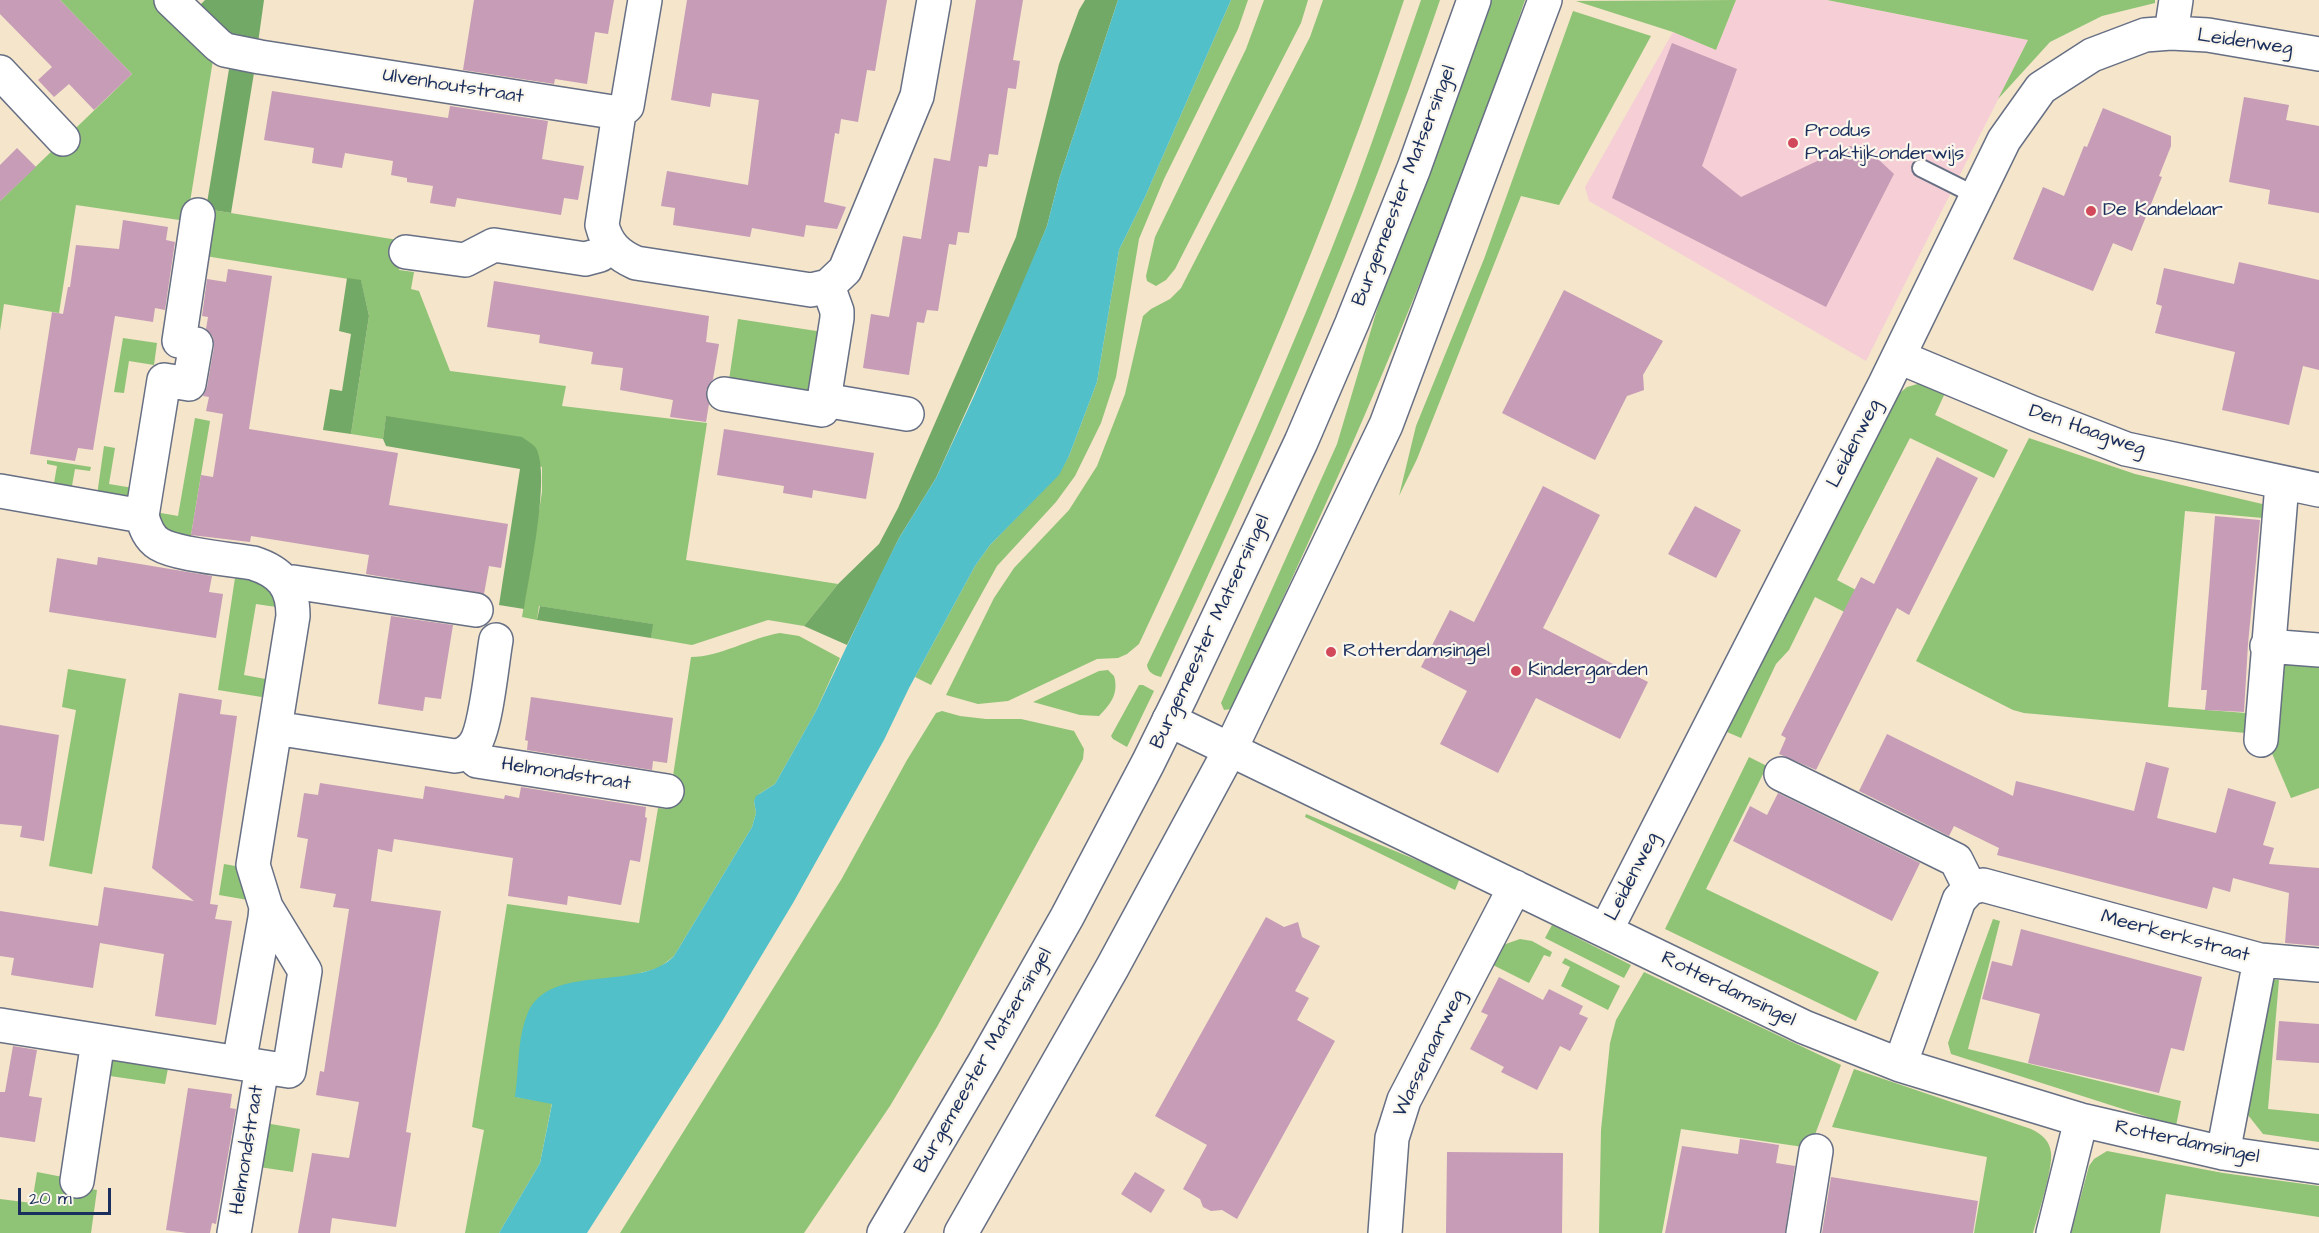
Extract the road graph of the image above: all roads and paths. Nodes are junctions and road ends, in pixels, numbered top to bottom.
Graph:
1 (171, 0) edge
2 (645, 0) edge
3 (934, 0) edge
4 (1474, 0) edge
5 (1545, 0) edge
6 (2176, 0) edge
7 (2171, 33) junction
8 (2319, 54) edge
9 (0, 72) edge
10 (619, 113) junction
11 (63, 139) dead end
12 (1921, 168) dead end
13 (1977, 196) junction
14 (198, 215) dead end
15 (610, 246) junction
16 (406, 252) dead end
17 (828, 286) junction
18 (1899, 357) junction
19 (724, 394) dead end
20 (824, 400) junction
21 (907, 414) dead end
22 (2282, 484) junction
23 (2319, 490) edge
24 (0, 491) edge
25 (142, 516) junction
26 (287, 585) junction
27 (476, 610) dead end
28 (496, 640) dead end
29 (2267, 646) junction
30 (2319, 650) edge
31 (1169, 720) junction
32 (275, 728) junction
33 (2261, 740) dead end
34 (1230, 750) junction
35 (468, 752) junction
36 (1781, 774) dead end
37 (667, 791) dead end
38 (1515, 886) junction
39 (1970, 888) junction
40 (266, 907) junction
41 (1606, 930) junction
42 (2260, 960) junction
43 (2319, 965) edge
44 (0, 1025) edge
45 (98, 1041) junction
46 (251, 1065) junction
47 (1900, 1065) junction
48 (2081, 1120) junction
49 (1816, 1151) dead end
50 (2223, 1153) junction
51 (2319, 1167) edge
52 (77, 1181) dead end
53 (234, 1233) edge
54 (884, 1233) edge
55 (961, 1233) edge
56 (1385, 1233) edge
57 (1803, 1233) edge
58 (2054, 1233) edge

1 - 10 street, Ulvenhoutstraat
2 - 10 street
3 - 17 street
4 - 31 street, Burgemeester Matsersingel
5 - 34 street
6 - 7 street, Leidenweg
7 - 8 street, Leidenweg
7 - 13 street, Leidenweg
9 - 11 street
10 - 15 street
12 - 13 lane
13 - 18 street, Leidenweg
14 - 25 street
15 - 16 street
15 - 17 street
17 - 20 street
18 - 22 street, Den Haagweg
18 - 41 street, Leidenweg
19 - 20 street
20 - 21 street
22 - 23 street, Den Haagweg
22 - 29 street
24 - 25 street
25 - 26 street
26 - 27 street
26 - 32 street, Helmondstraat
28 - 35 street, Helmondstraat
29 - 30 street
29 - 33 street
31 - 34 street, Rotterdamsingel
31 - 54 street, Burgemeester Matsersingel
32 - 35 street, Helmondstraat
32 - 40 street, Helmondstraat
34 - 38 street, Rotterdamsingel
34 - 55 street
35 - 37 street, Helmondstraat
36 - 39 street
38 - 41 street, Rotterdamsingel
38 - 56 street, Wassenaarweg
39 - 42 street, Meerkerkstraat
39 - 47 street
40 - 46 street, Helmondstraat
40 - 46 street, Helmondstraat
41 - 47 street, Rotterdamsingel
42 - 43 street
42 - 50 street, Meerkerkstraat
44 - 45 street, Helmondstraat
45 - 46 street, Helmondstraat
45 - 52 street
46 - 53 street, Helmondstraat
47 - 48 street, Rotterdamsingel
48 - 50 street, Rotterdamsingel
48 - 58 street
49 - 57 street
50 - 51 street, Rotterdamsingel

